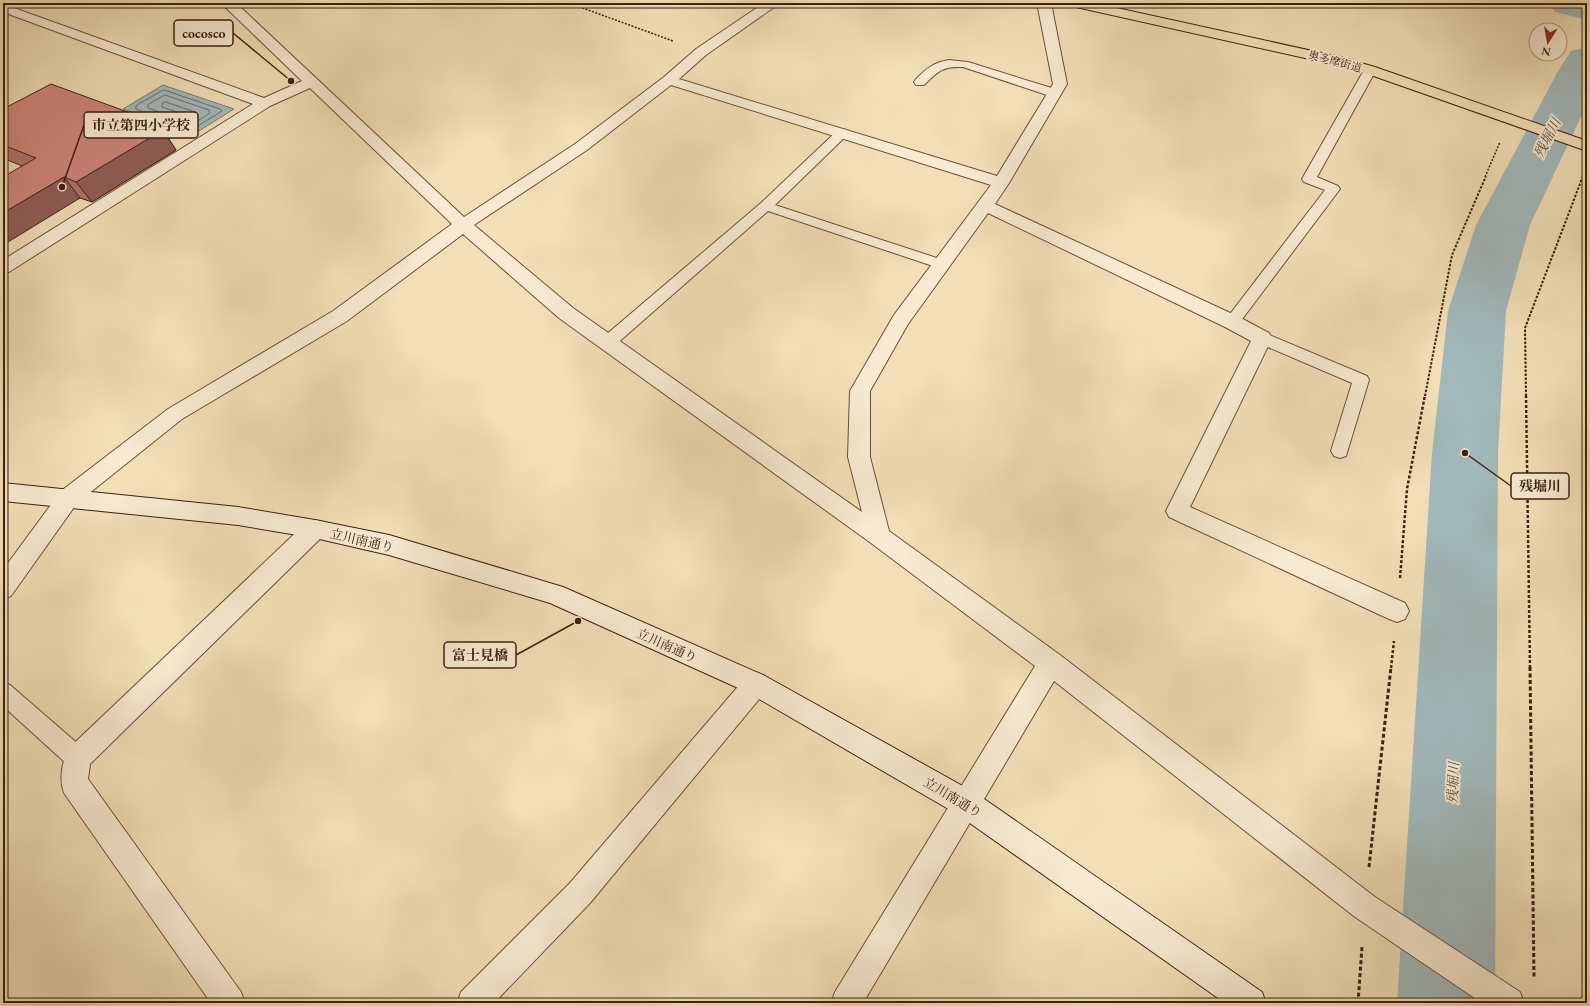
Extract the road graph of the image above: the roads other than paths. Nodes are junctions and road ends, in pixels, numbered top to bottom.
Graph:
1 (773, 3) edge
2 (1044, 3) edge
3 (1076, 3) edge
4 (233, 6) edge
5 (3, 8) edge
6 (1370, 70) junction
7 (669, 80) junction
8 (312, 82) junction
9 (920, 82) dead end
10 (1054, 93) junction
11 (265, 103) junction
12 (842, 134) junction
13 (1587, 146) edge
14 (1001, 183) junction
15 (984, 205) junction
16 (766, 206) junction
17 (463, 225) junction
18 (941, 264) junction
19 (3, 268) edge
20 (1232, 322) junction
21 (1262, 338) junction
22 (607, 342) junction
23 (1340, 451) dead end
24 (3, 492) edge
25 (69, 498) junction
26 (315, 529) junction
27 (879, 536) junction
28 (3, 589) edge
29 (1398, 611) road end
30 (1051, 663) junction
31 (756, 684) junction
32 (3, 692) edge
33 (77, 758) junction
34 (967, 804) junction
35 (230, 1003) edge
36 (472, 1003) edge
37 (846, 1003) edge
38 (1251, 1003) edge
39 (1509, 1003) edge

1 - 7 street
2 - 10 street
3 - 6 main road, 奥多摩街道
4 - 8 street
5 - 11 street
6 - 13 main road, 奥多摩街道
6 - 20 lane
7 - 12 street
7 - 17 street
8 - 11 street
8 - 17 street
9 - 10 lane
10 - 14 street
11 - 19 street
12 - 14 street
12 - 16 lane
14 - 15 street
15 - 18 street
15 - 20 street
16 - 18 lane
16 - 22 lane
17 - 22 street
17 - 25 street
18 - 27 street
20 - 21 street
21 - 23 lane
21 - 29 street
22 - 27 street
24 - 25 street, 立川南通り
25 - 26 street, 立川南通り
25 - 28 street
26 - 31 street, 立川南通り
26 - 33 street
27 - 30 street
30 - 34 street
30 - 39 street
31 - 34 street, 立川南通り
31 - 36 street
32 - 33 lane
33 - 35 street
34 - 37 street
34 - 38 street, 立川南通り

